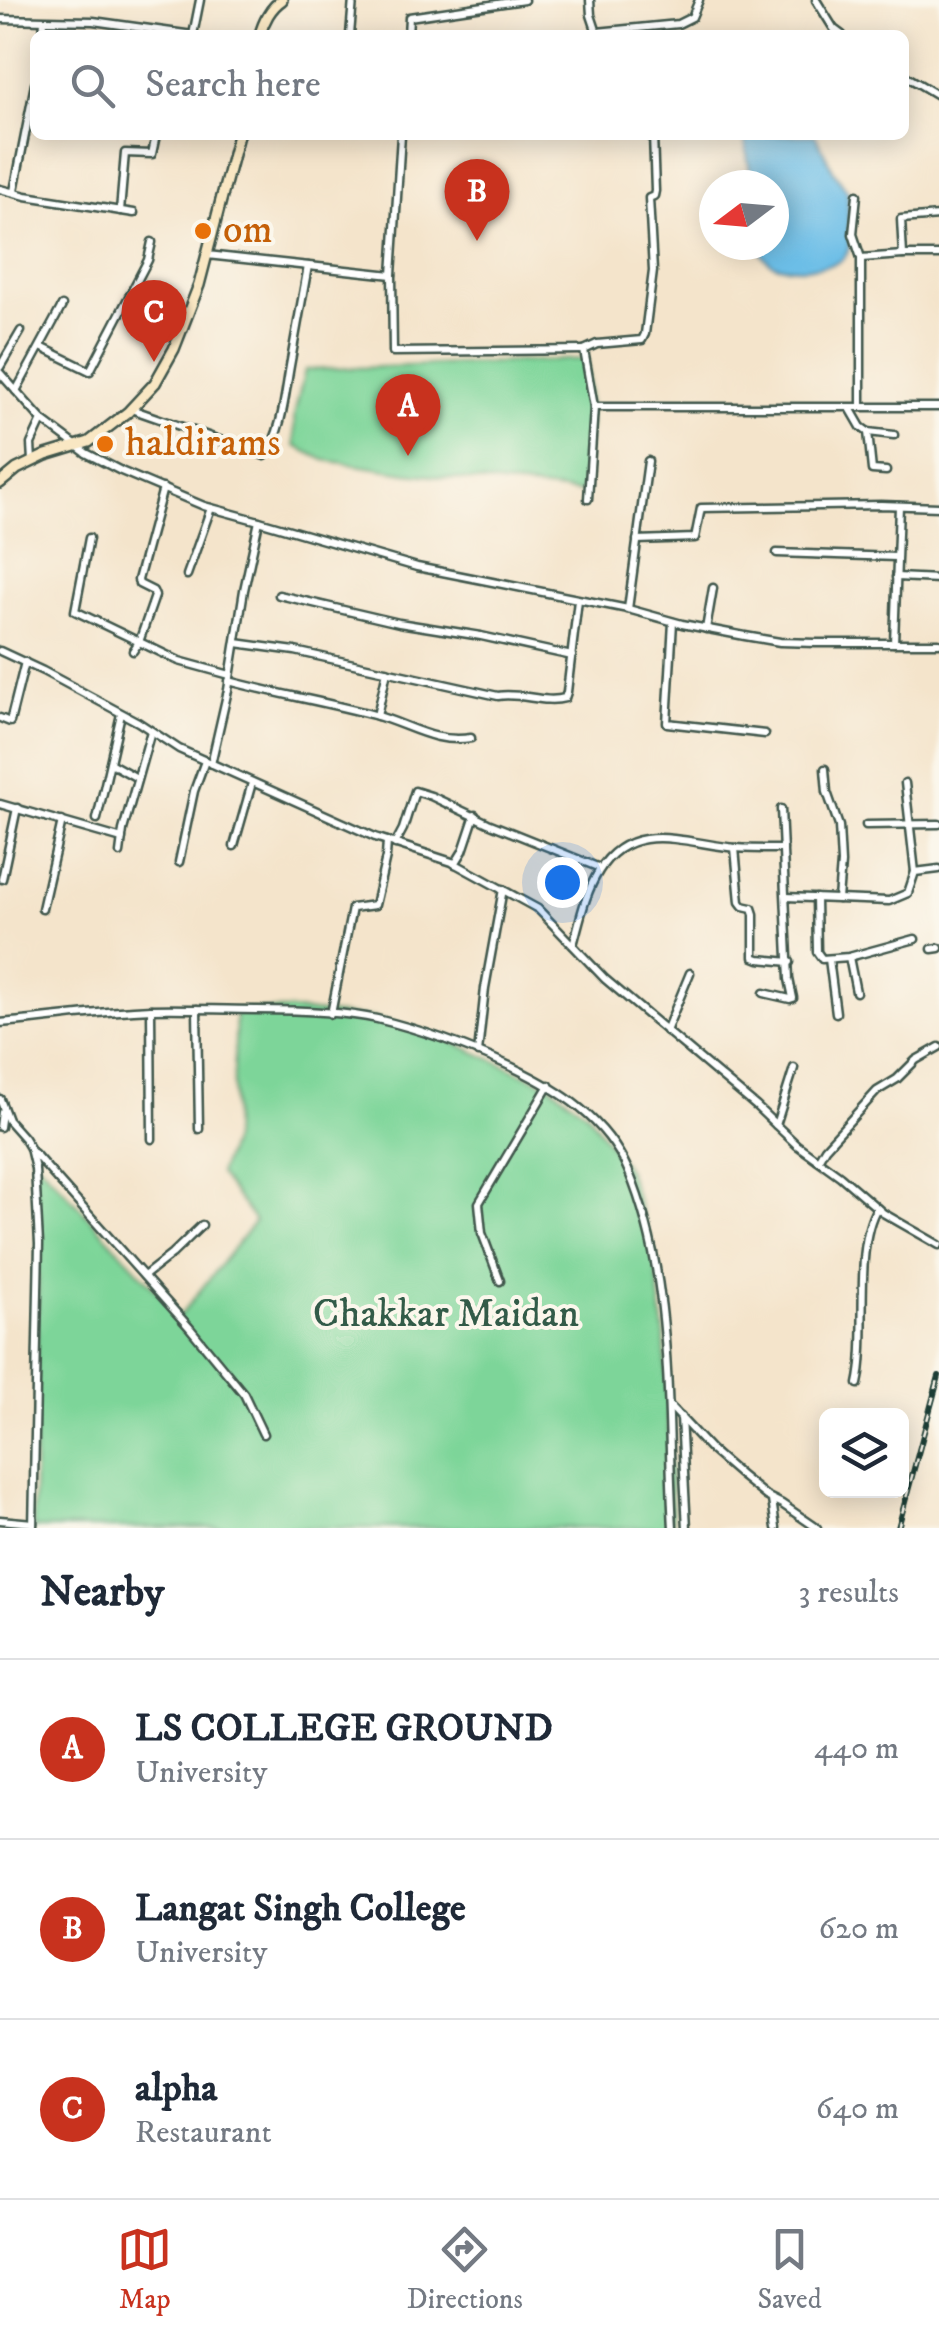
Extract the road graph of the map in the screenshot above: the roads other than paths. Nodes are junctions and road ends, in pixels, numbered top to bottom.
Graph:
1 (200, 0) edge
2 (282, 0) edge
3 (352, 0) edge
4 (524, 0) edge
5 (590, 0) edge
6 (699, 0) edge
7 (816, 0) edge
8 (0, 19) edge
9 (44, 21) junction
10 (43, 30) edge
11 (157, 30) edge
12 (194, 30) edge
13 (261, 30) edge
14 (350, 30) edge
15 (408, 30) edge
16 (597, 30) edge
17 (625, 30) edge
18 (835, 30) edge
19 (909, 77) edge
20 (939, 96) edge
21 (30, 110) edge
22 (155, 140) edge
23 (236, 140) edge
24 (401, 140) edge
25 (652, 140) edge
26 (0, 189) edge
27 (14, 192) junction
28 (856, 195) dead end
29 (120, 211) junction
30 (134, 213) dead end
31 (939, 216) edge
32 (152, 242) dead end
33 (207, 255) junction
34 (903, 256) junction
35 (939, 256) edge
36 (862, 258) junction
37 (308, 266) junction
38 (392, 275) junction
39 (62, 306) dead end
40 (21, 330) dead end
41 (42, 347) junction
42 (584, 350) junction
43 (0, 370) edge
44 (16, 391) junction
45 (594, 407) junction
46 (849, 407) junction
47 (861, 407) junction
48 (939, 407) edge
49 (130, 409) junction
50 (42, 420) junction
51 (868, 432) junction
52 (894, 435) dead end
53 (75, 446) junction
54 (32, 461) junction
55 (648, 461) dead end
56 (886, 471) dead end
57 (0, 483) edge
58 (163, 488) junction
59 (588, 499) dead end
60 (898, 506) junction
61 (939, 507) edge
62 (211, 508) junction
63 (260, 521) junction
64 (89, 538) dead end
65 (637, 540) junction
66 (777, 553) dead end
67 (896, 557) junction
68 (188, 576) dead end
69 (896, 576) junction
70 (939, 579) edge
71 (713, 588) dead end
72 (279, 595) dead end
73 (578, 600) junction
74 (628, 610) junction
75 (673, 622) junction
76 (706, 629) junction
77 (139, 642) junction
78 (236, 643) junction
79 (894, 643) junction
80 (939, 643) edge
81 (0, 651) edge
82 (133, 651) dead end
83 (572, 656) junction
84 (25, 662) junction
85 (386, 671) junction
86 (230, 678) junction
87 (121, 714) junction
88 (377, 716) junction
89 (0, 718) edge
90 (151, 731) junction
91 (765, 734) dead end
92 (470, 738) dead end
93 (208, 763) junction
94 (110, 764) junction
95 (825, 769) dead end
96 (137, 778) junction
97 (252, 783) junction
98 (905, 783) dead end
99 (0, 804) edge
100 (17, 808) junction
101 (781, 809) dead end
102 (475, 816) junction
103 (97, 819) dead end
104 (62, 821) junction
105 (911, 824) junction
106 (939, 824) edge
107 (866, 825) dead end
108 (122, 839) junction
109 (391, 842) junction
110 (234, 846) dead end
111 (736, 848) junction
112 (783, 849) junction
113 (120, 852) dead end
114 (179, 862) dead end
115 (455, 864) junction
116 (600, 868) junction
117 (939, 869) edge
118 (915, 872) junction
119 (2, 879) edge
120 (504, 889) junction
121 (786, 896) junction
122 (816, 898) junction
123 (838, 899) junction
124 (42, 910) dead end
125 (914, 939) dead end
126 (573, 945) junction
127 (848, 958) junction
128 (829, 959) junction
129 (790, 962) junction
130 (690, 973) dead end
131 (856, 992) dead end
132 (764, 993) dead end
133 (151, 1009) junction
134 (198, 1010) junction
135 (836, 1012) dead end
136 (331, 1014) junction
137 (0, 1023) edge
138 (666, 1030) junction
139 (939, 1047) edge
140 (478, 1053) junction
141 (794, 1068) dead end
142 (550, 1086) junction
143 (1, 1102) edge
144 (776, 1125) junction
145 (0, 1127) edge
146 (199, 1129) dead end
147 (152, 1139) dead end
148 (30, 1148) junction
149 (818, 1160) junction
150 (877, 1208) junction
151 (202, 1225) dead end
152 (939, 1246) edge
153 (144, 1276) junction
154 (500, 1280) dead end
155 (858, 1384) dead end
156 (668, 1404) junction
157 (681, 1416) junction
158 (263, 1434) dead end
159 (772, 1499) junction
160 (0, 1520) edge
161 (33, 1525) edge
162 (672, 1528) edge
163 (687, 1528) edge
164 (776, 1528) edge
165 (817, 1528) edge

1 - 12 street
2 - 13 main road
3 - 14 street
4 - 15 street
5 - 16 street
6 - 17 street
7 - 18 street
8 - 9 street
9 - 10 street
9 - 11 street
19 - 20 street
21 - 27 street
22 - 29 street
23 - 33 main road
24 - 38 street
25 - 42 street
26 - 27 street
27 - 29 street
28 - 36 street
29 - 30 street
31 - 34 street
32 - 41 street
33 - 37 street
33 - 49 main road
34 - 35 street
34 - 36 street
36 - 47 street
37 - 38 street
37 - 49 street
38 - 42 street
39 - 41 street
40 - 43 street
41 - 44 street
42 - 45 street
43 - 44 street
44 - 50 street
45 - 46 street
45 - 59 street
46 - 47 street
46 - 51 street
47 - 48 street
49 - 53 main road
50 - 53 street
50 - 54 street
51 - 52 street
51 - 56 street
53 - 54 main road
53 - 58 street
54 - 57 main road
55 - 65 street
58 - 62 street
58 - 77 street
60 - 61 street
60 - 65 street
60 - 67 street
62 - 63 street
62 - 68 street
63 - 73 street
63 - 78 street
64 - 77 street
65 - 74 street
66 - 67 street
67 - 69 street
69 - 70 street
69 - 79 street
71 - 76 street
72 - 83 street
73 - 74 street
73 - 83 street
74 - 75 street
75 - 76 street
75 - 91 street
76 - 79 street
77 - 82 street
77 - 86 street
78 - 85 street
78 - 86 street
79 - 80 street
81 - 84 street
83 - 85 street
84 - 87 street
84 - 89 street
85 - 88 street
86 - 88 street
86 - 93 street
87 - 90 street
87 - 94 street
88 - 92 street
90 - 93 street
90 - 96 street
93 - 97 street
93 - 114 street
94 - 96 street
94 - 103 street
95 - 123 street
96 - 108 street
97 - 109 street
97 - 110 street
98 - 105 street
99 - 100 street
100 - 104 street
100 - 119 street
101 - 112 street
102 - 109 street
102 - 115 street
102 - 116 street
104 - 108 street
104 - 124 street
105 - 106 street
105 - 107 street
105 - 118 street
108 - 113 street
109 - 115 street
109 - 136 street
111 - 112 street
111 - 116 street
111 - 129 street
112 - 121 street
115 - 120 street
116 - 126 street
117 - 118 street
118 - 123 street
120 - 126 street
120 - 140 street
121 - 122 street
121 - 129 street
122 - 123 street
122 - 128 street
125 - 127 street
126 - 138 street
127 - 128 street
127 - 131 street
128 - 135 street
129 - 132 street
130 - 138 street
133 - 134 street
133 - 137 street
133 - 147 street
134 - 136 street
134 - 146 street
136 - 140 street
138 - 144 street
139 - 149 street
140 - 142 street
141 - 144 street
142 - 154 street
142 - 156 street
143 - 145 street
143 - 148 street
144 - 149 street
148 - 153 street
148 - 161 street
149 - 150 street
150 - 152 street
150 - 155 street
151 - 153 street
153 - 158 street
156 - 157 street
156 - 162 street
157 - 159 street
157 - 163 street
159 - 164 street
159 - 165 street
160 - 161 street

